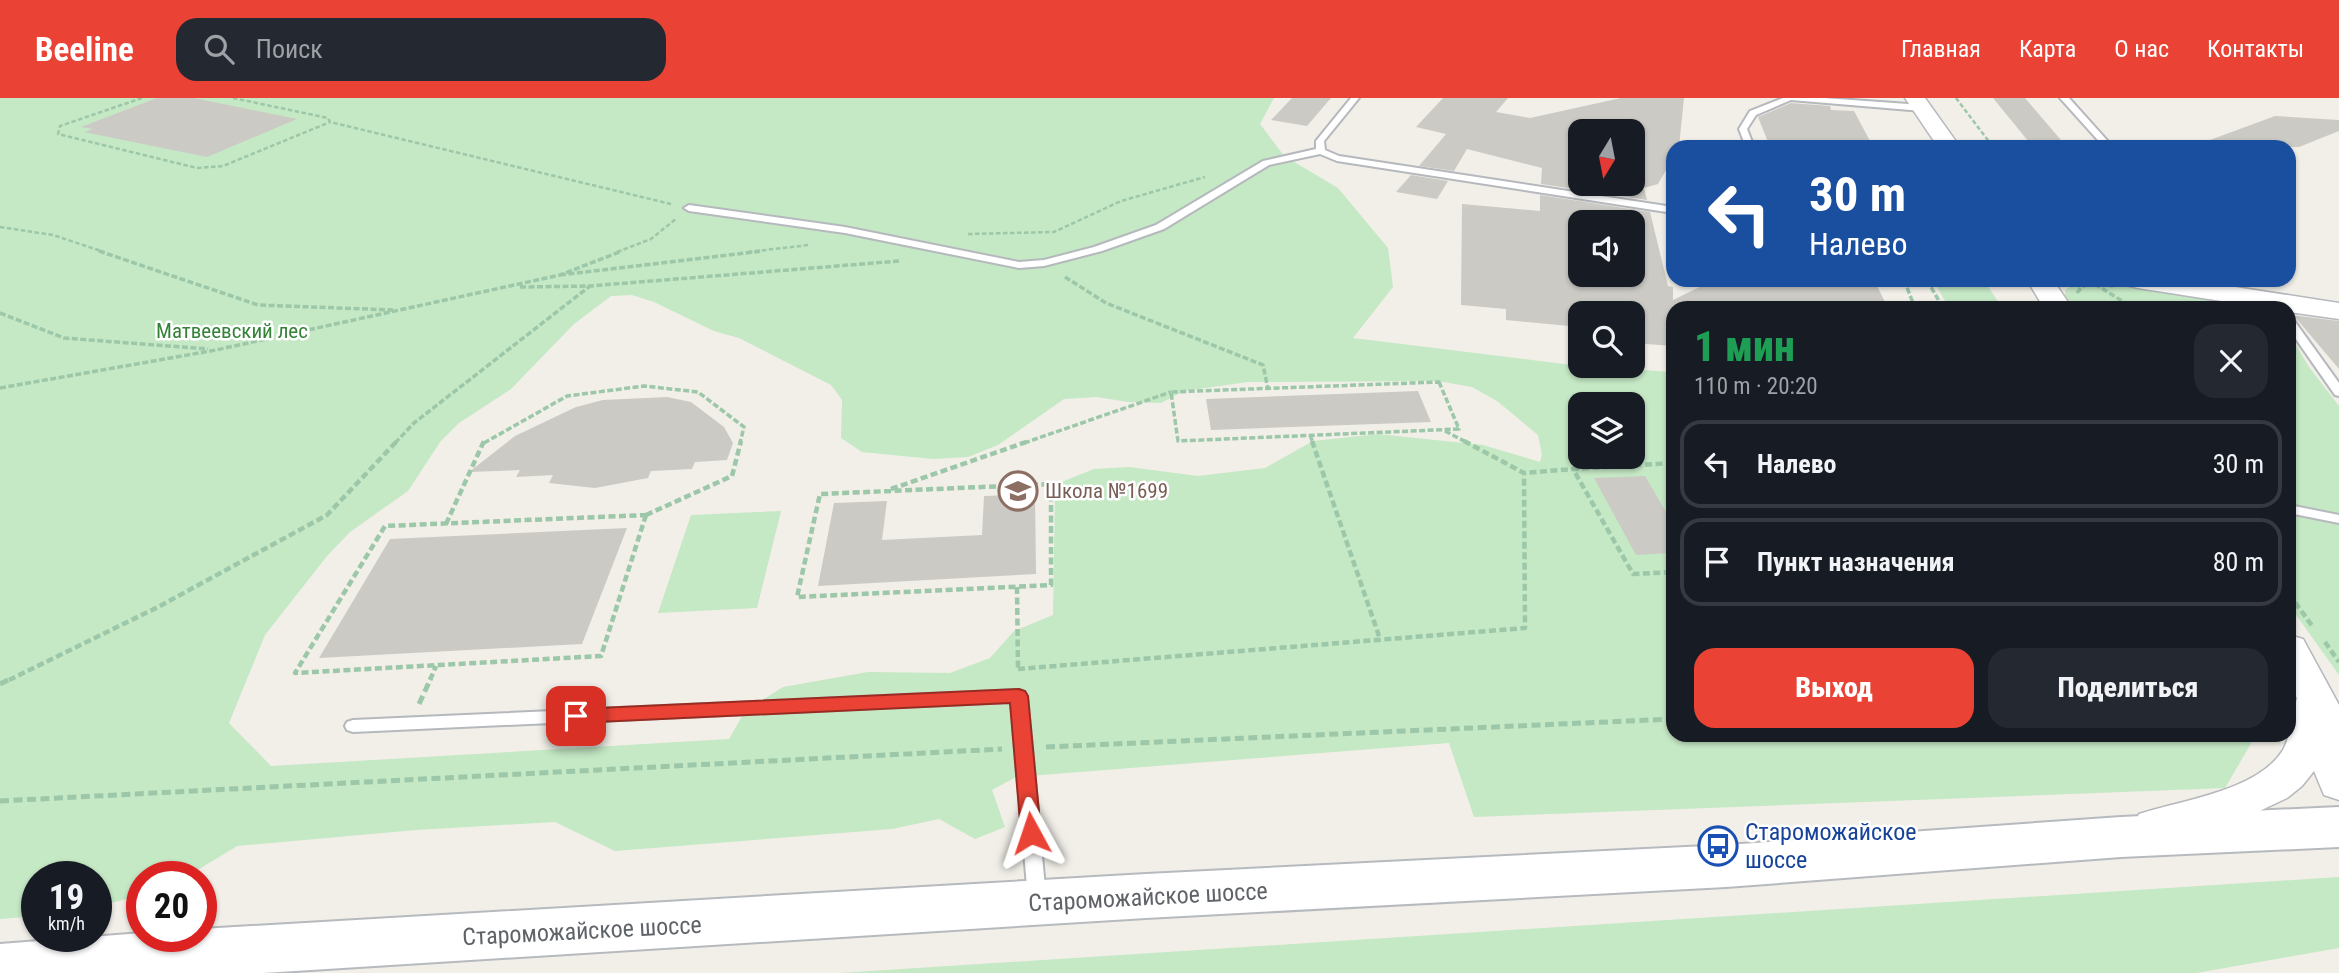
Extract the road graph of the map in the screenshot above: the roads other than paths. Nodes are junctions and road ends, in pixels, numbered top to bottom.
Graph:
1 (1355, 98) edge
2 (1791, 98) edge
3 (1833, 98) edge
4 (2064, 98) edge
5 (1919, 103) edge
6 (1747, 140) edge
7 (1944, 140) edge
8 (2103, 140) edge
9 (1321, 151) junction
10 (689, 208) road end
11 (1666, 209) edge
12 (2172, 287) edge
13 (2239, 301) edge
14 (2296, 310) edge
15 (2339, 311) edge
16 (2296, 330) edge
17 (2339, 392) edge
18 (2296, 510) edge
19 (2339, 519) edge
20 (2296, 662) edge
21 (2327, 718) edge
22 (353, 726) dead end
23 (2339, 783) edge
24 (2339, 827) edge
25 (2121, 837) junction
26 (1037, 903) junction
27 (0, 968) edge

1 - 9 lane
2 - 5 lane
2 - 6 lane
3 - 5 lane
4 - 8 lane
5 - 7 street
9 - 10 lane
9 - 11 lane
12 - 13 street
14 - 15 street
16 - 17 lane
18 - 19 lane
20 - 21 street
21 - 23 street
21 - 25 street
22 - 26 lane
24 - 25 main road, Староможайское шоссе
25 - 26 main road, Староможайское шоссе
26 - 27 main road, Староможайское шоссе

